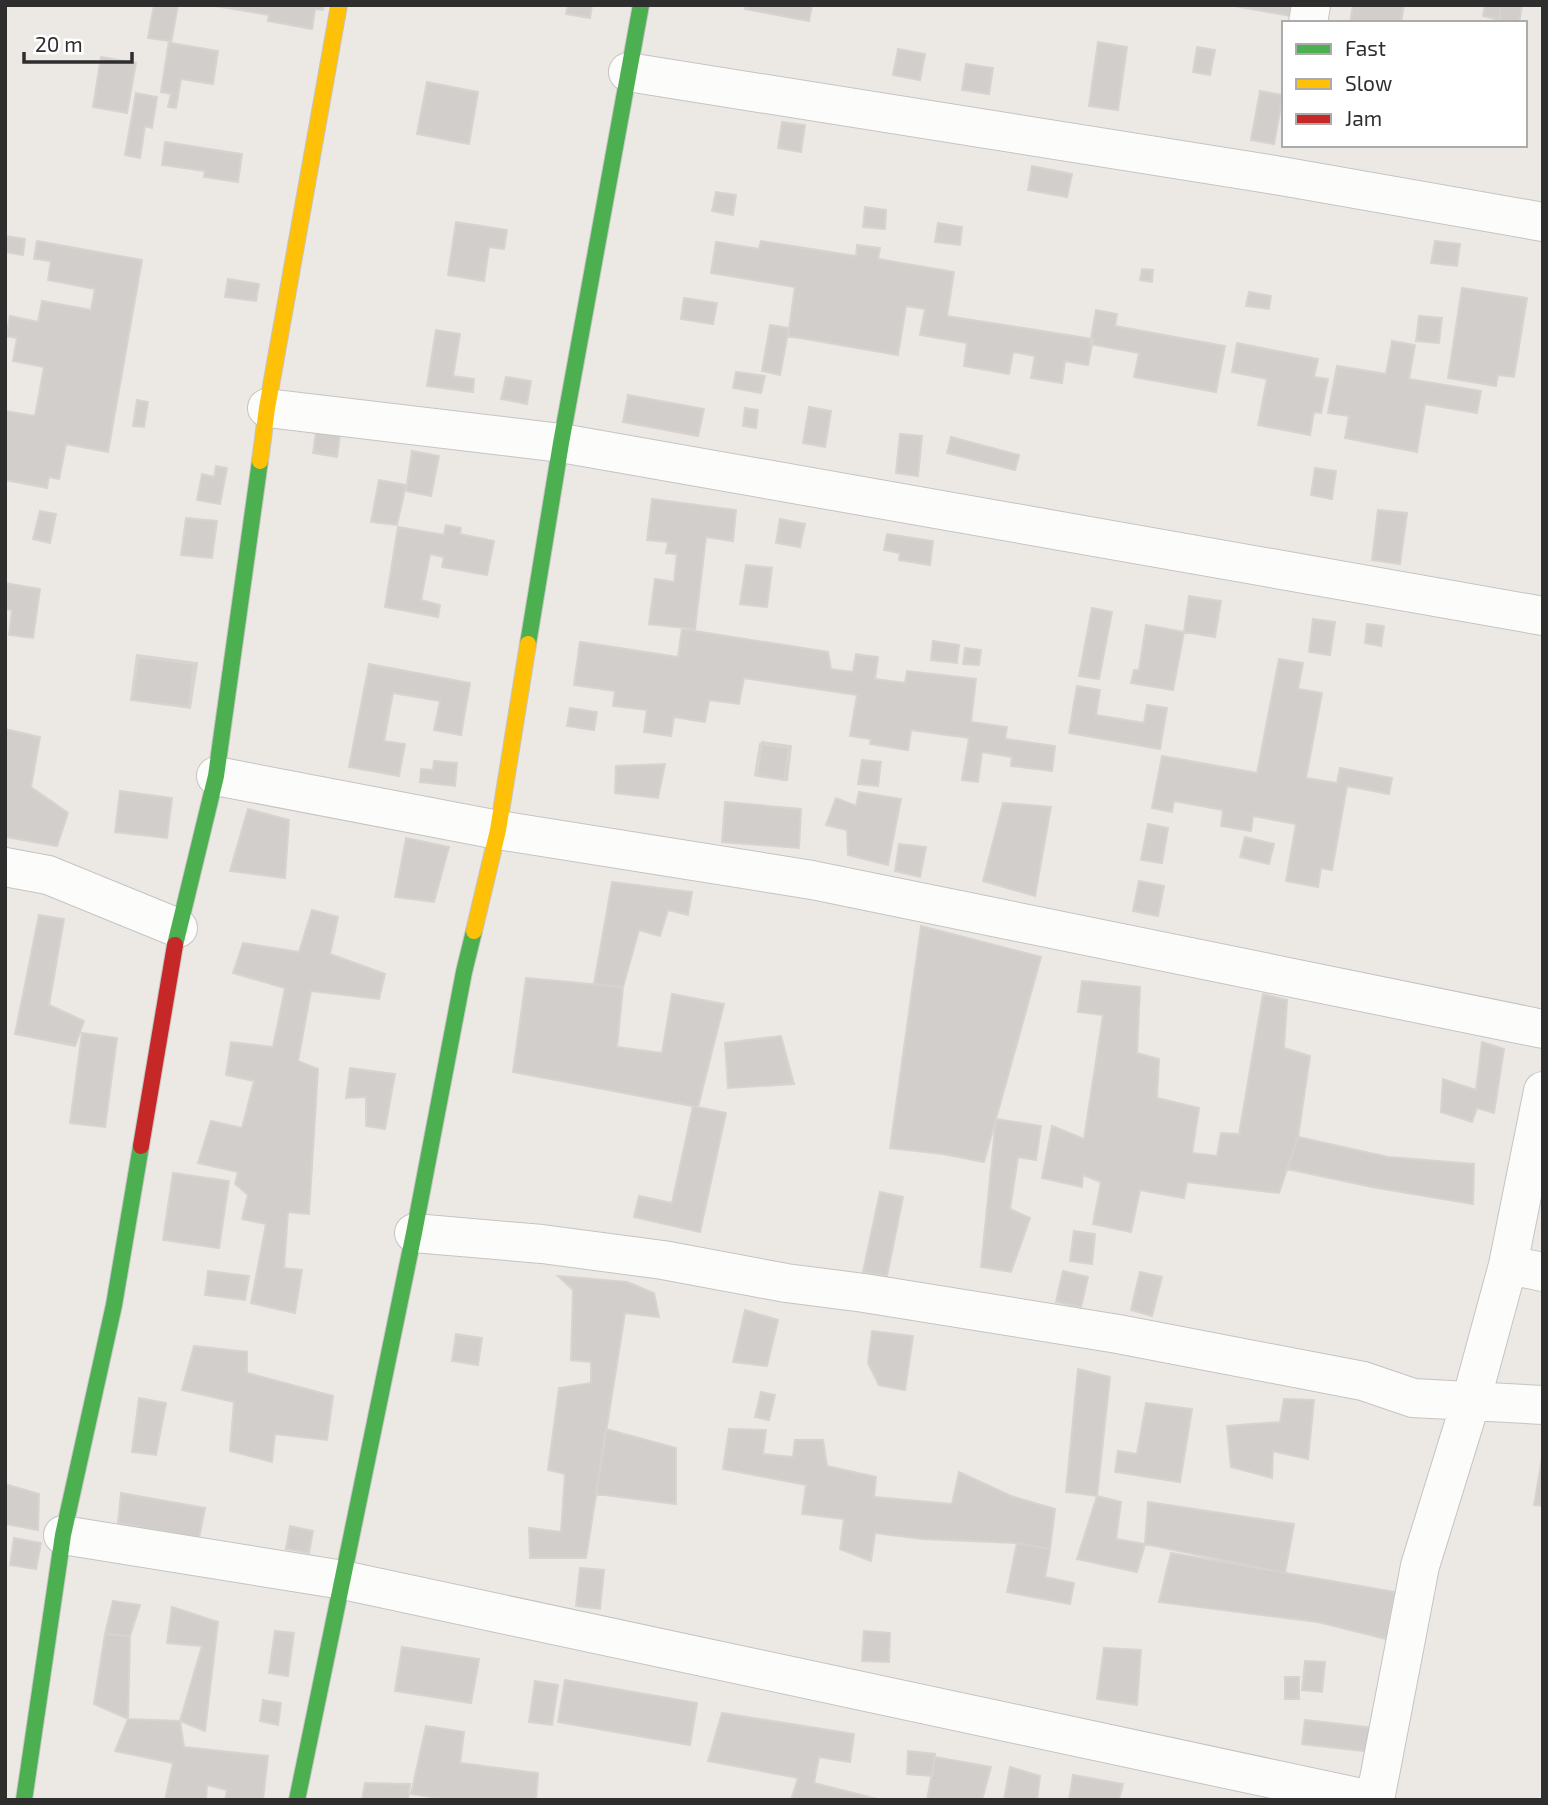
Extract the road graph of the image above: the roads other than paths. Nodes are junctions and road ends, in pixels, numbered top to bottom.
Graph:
1 (339, 5) edge
2 (641, 5) edge
3 (628, 72) junction
4 (1283, 160) edge
5 (1543, 222) edge
6 (267, 408) junction
7 (561, 443) junction
8 (1543, 616) edge
9 (216, 776) junction
10 (498, 830) junction
11 (5, 867) edge
12 (178, 928) junction
13 (1543, 1029) edge
14 (1543, 1091) edge
15 (414, 1233) junction
16 (1526, 1269) edge
17 (1471, 1401) junction
18 (1543, 1405) edge
19 (63, 1535) junction
20 (343, 1580) junction
21 (24, 1800) edge
22 (297, 1800) edge
23 (1373, 1800) edge

1 - 6 street
2 - 3 street
3 - 4 street
3 - 7 street
4 - 5 street
6 - 7 street
6 - 9 street
7 - 8 street
7 - 10 street
9 - 10 street
9 - 12 street
10 - 13 street
10 - 15 street
11 - 12 street
12 - 19 street
14 - 16 street
15 - 17 street
15 - 20 street
16 - 17 street
17 - 18 street
17 - 23 street
19 - 20 street
19 - 21 street
20 - 22 street
20 - 23 street

